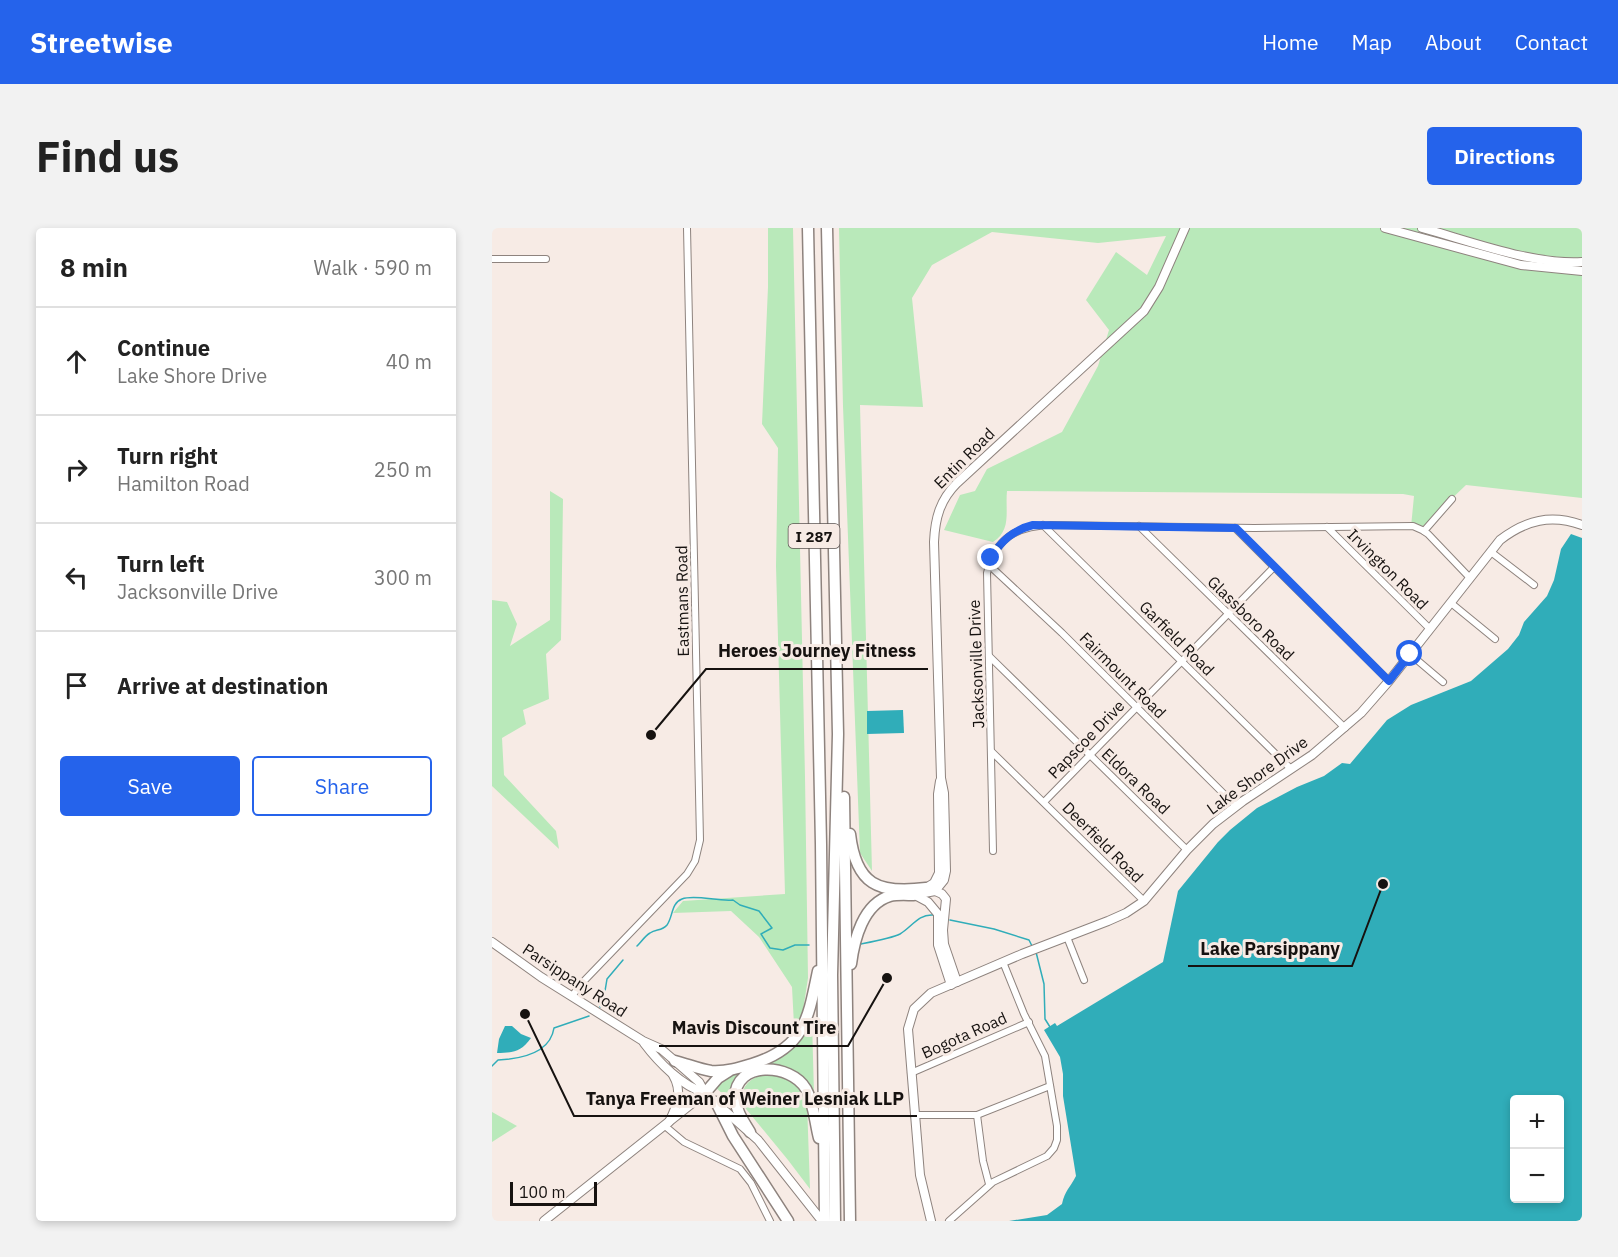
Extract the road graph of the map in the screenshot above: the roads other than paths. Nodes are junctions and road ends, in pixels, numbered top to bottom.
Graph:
1 (687, 228) edge
2 (808, 228) edge
3 (827, 228) edge
4 (1385, 228) edge
5 (1422, 228) edge
6 (1185, 229) edge
7 (492, 259) edge
8 (546, 259) dead end
9 (1582, 262) edge
10 (1582, 272) edge
11 (1452, 499) dead end
12 (1043, 525) junction
13 (1582, 525) edge
14 (1139, 526) junction
15 (1327, 527) junction
16 (1236, 528) junction
17 (1424, 531) junction
18 (1491, 552) junction
19 (989, 565) junction
20 (1274, 567) junction
21 (1470, 578) junction
22 (1534, 585) dead end
23 (1451, 603) junction
24 (1228, 613) junction
25 (1430, 629) junction
26 (1495, 639) dead end
27 (1410, 654) junction
28 (989, 656) junction
29 (1181, 661) junction
30 (1389, 681) junction
31 (1443, 682) dead end
32 (1135, 708) junction
33 (1345, 728) junction
34 (838, 734) junction
35 (992, 752) junction
36 (1089, 755) junction
37 (1291, 769) junction
38 (1044, 802) junction
39 (843, 805) junction
40 (1236, 806) junction
41 (1187, 850) junction
42 (993, 851) dead end
43 (931, 889) junction
44 (914, 895) junction
45 (1144, 901) junction
46 (1067, 937) junction
47 (492, 942) edge
48 (823, 951) junction
49 (1003, 962) junction
50 (1084, 980) dead end
51 (954, 983) junction
52 (572, 996) junction
53 (846, 1015) junction
54 (1029, 1022) junction
55 (672, 1065) junction
56 (729, 1071) junction
57 (911, 1073) junction
58 (1050, 1086) junction
59 (705, 1093) junction
60 (716, 1102) junction
61 (977, 1114) junction
62 (914, 1115) junction
63 (667, 1125) junction
64 (750, 1132) junction
65 (824, 1160) junction
66 (989, 1184) junction
67 (544, 1221) edge
68 (770, 1221) edge
69 (788, 1221) edge
70 (823, 1221) edge
71 (835, 1221) edge
72 (850, 1221) edge
73 (932, 1221) edge
74 (949, 1221) edge

1 - 52 street, Eastmans Road
2 - 48 highway, I 287
3 - 34 highway, I 287
4 - 10 street
5 - 9 street
6 - 43 street, Entin Road
7 - 8 street
11 - 17 street
12 - 14 street, Jacksonville Drive
12 - 19 street, Jacksonville Drive
12 - 29 street, Garfield Road
13 - 18 street, Lake Shore Drive
14 - 16 street, Jacksonville Drive
14 - 24 street, Glassboro Road
15 - 16 street, Jacksonville Drive
15 - 17 street, Jacksonville Drive
15 - 25 street, Irvington Road
16 - 20 street
17 - 21 street
18 - 21 street, Lake Shore Drive
18 - 22 street
19 - 28 street, Jacksonville Drive
19 - 32 street, Fairmount Road
20 - 24 street, Papscoe Drive
20 - 30 street
21 - 23 street, Lake Shore Drive
23 - 25 street, Lake Shore Drive
23 - 26 street
24 - 29 street, Papscoe Drive
24 - 33 street, Glassboro Road
25 - 27 street, Lake Shore Drive
27 - 30 street, Lake Shore Drive
27 - 31 street
28 - 35 street, Jacksonville Drive
28 - 36 street, Eldora Road
29 - 32 street, Papscoe Drive
29 - 37 street, Garfield Road
30 - 33 street, Lake Shore Drive
32 - 36 street, Papscoe Drive
32 - 40 street, Fairmount Road
33 - 37 street, Lake Shore Drive
34 - 39 highway, I 287
34 - 71 highway
35 - 38 street, Deerfield Road
35 - 42 street, Jacksonville Drive
36 - 38 street, Papscoe Drive
36 - 41 street, Eldora Road
37 - 40 street, Lake Shore Drive
38 - 45 street, Deerfield Road
39 - 43 highway
39 - 53 highway, I 287
40 - 41 street, Lake Shore Drive
41 - 45 street, Lake Shore Drive
43 - 44 street
43 - 51 street
44 - 51 street
44 - 53 highway
45 - 46 street, Lake Shore Drive
46 - 49 street, Lake Shore Drive
46 - 50 street
47 - 52 street, Parsippany Road
48 - 56 highway
48 - 65 highway, I 287
49 - 51 street, Lake Shore Drive
49 - 54 street
51 - 57 street, Lake Shore Drive
52 - 55 street, Parsippany Road
53 - 72 highway, I 287
54 - 57 street, Bogota Road
54 - 58 street
55 - 56 highway
55 - 59 street, Parsippany Road
55 - 63 street
56 - 59 highway
57 - 62 street
58 - 61 street
58 - 66 street
59 - 60 street, Parsippany Road
59 - 63 street
60 - 64 street, Parsippany Road
60 - 69 highway
61 - 62 street
61 - 66 street
62 - 73 street
63 - 67 street
63 - 68 street
64 - 65 highway
64 - 70 street, Parsippany Road
65 - 70 highway, I 287
66 - 74 street

